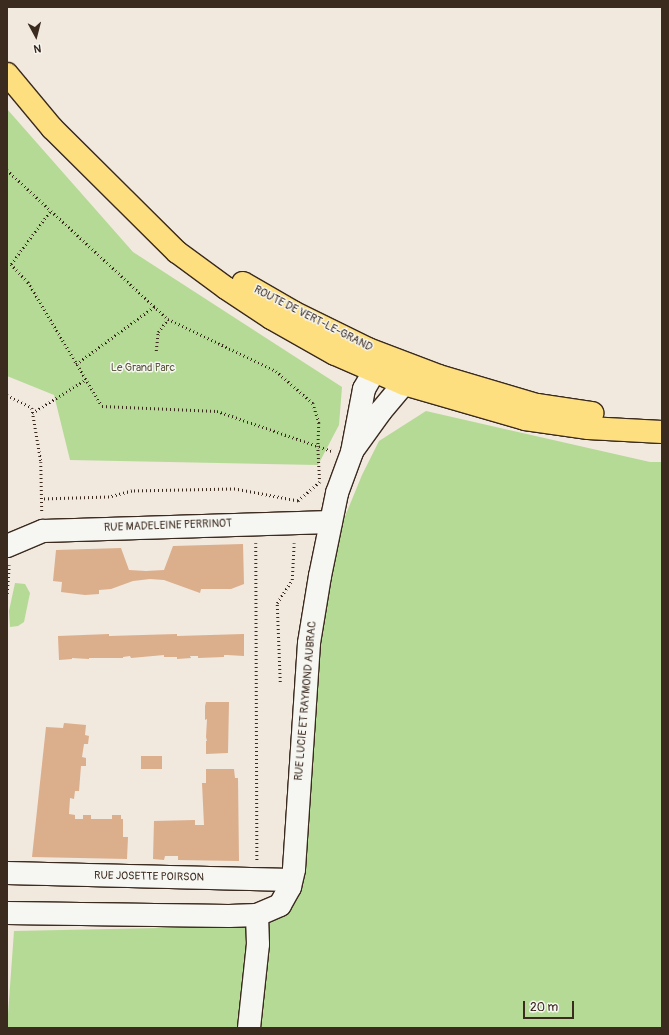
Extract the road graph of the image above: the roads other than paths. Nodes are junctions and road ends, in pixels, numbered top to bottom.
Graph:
1 (7, 74) edge
2 (112, 188) junction
3 (374, 372) junction
4 (405, 374) junction
5 (662, 421) edge
6 (662, 432) edge
7 (352, 455) junction
8 (331, 522) junction
9 (9, 545) edge
10 (7, 874) edge
11 (291, 880) junction
12 (7, 913) edge
13 (257, 915) junction
14 (249, 1028) edge

1 - 2 main road, ROUTE DE VERT-LE-GRAND
2 - 3 main road, ROUTE DE VERT-LE-GRAND
2 - 4 main road, ROUTE DE VERT-LE-GRAND
3 - 4 main road, ROUTE DE VERT-LE-GRAND
3 - 7 street, RUE LUCIE ET RAYMOND AUBRAC
4 - 5 main road, ROUTE DE VERT-LE-GRAND
4 - 6 main road, ROUTE DE VERT-LE-GRAND
4 - 7 street, RUE LUCIE ET RAYMOND AUBRAC
7 - 8 street, RUE LUCIE ET RAYMOND AUBRAC
8 - 9 street, RUE MADELEINE PERRINOT
8 - 11 street, RUE LUCIE ET RAYMOND AUBRAC
10 - 11 street, RUE JOSETTE POIRSON
11 - 13 street, RUE LUCIE ET RAYMOND AUBRAC
12 - 13 street
13 - 14 street

